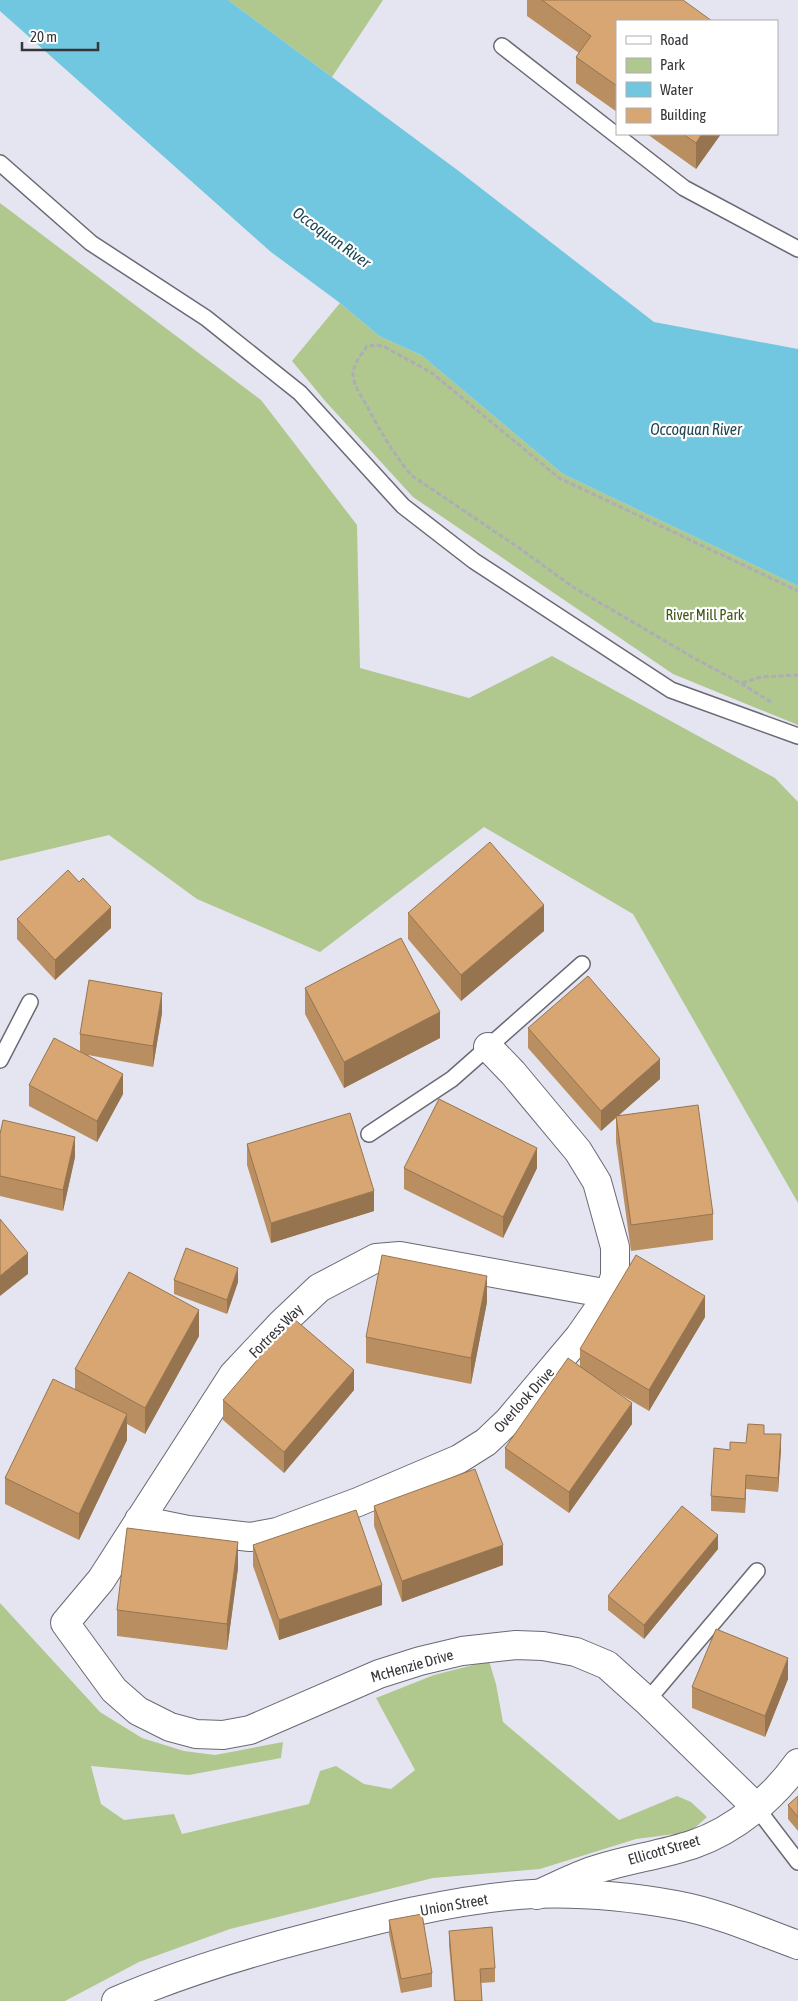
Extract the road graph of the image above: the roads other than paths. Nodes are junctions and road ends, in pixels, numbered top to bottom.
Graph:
1 (502, 46) dead end
2 (616, 135) edge
3 (616, 135) edge
4 (0, 164) edge
5 (798, 249) edge
6 (798, 736) edge
7 (582, 964) dead end
8 (30, 1002) dead end
9 (488, 1047) junction
10 (0, 1060) edge
11 (369, 1134) dead end
12 (609, 1294) junction
13 (140, 1520) junction
14 (757, 1572) dead end
15 (65, 1623) joint
16 (647, 1701) junction
17 (798, 1763) edge
18 (756, 1807) junction
19 (798, 1862) edge
20 (538, 1895) junction
21 (798, 1945) edge
22 (116, 2001) edge

1 - 3 lane
2 - 5 lane
4 - 6 lane
7 - 9 lane
8 - 10 lane
9 - 11 lane
9 - 12 street, Overlook Drive
12 - 13 street, Overlook Drive
12 - 13 street, Fortress Way
13 - 15 street, Fortress Way
14 - 16 lane
15 - 16 street, McHenzie Drive
16 - 18 street, McHenzie Drive
17 - 18 street, Ellicott Street
18 - 19 lane
18 - 20 street, Ellicott Street
20 - 21 street, Union Street
20 - 22 street, Union Street

